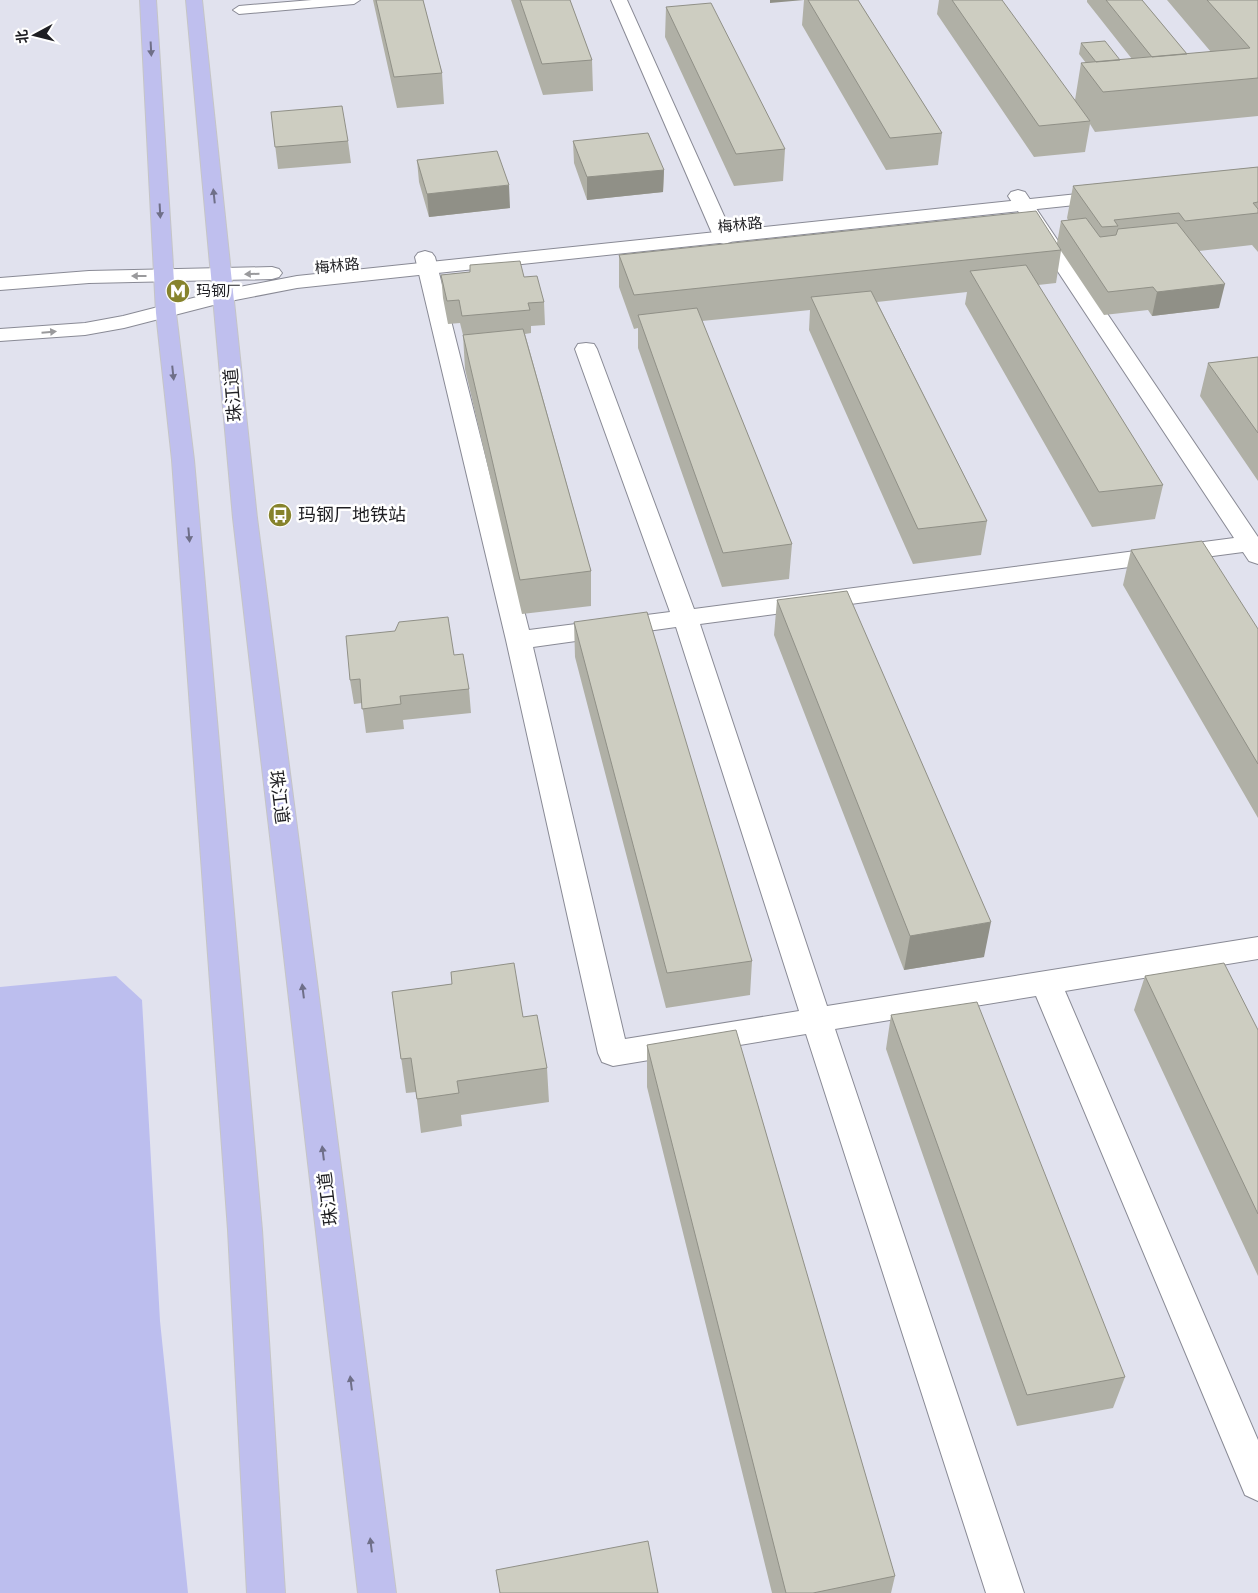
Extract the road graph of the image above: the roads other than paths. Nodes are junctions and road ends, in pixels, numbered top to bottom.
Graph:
1 (148, 0) edge
2 (194, 0) edge
3 (354, 0) edge
4 (619, 0) edge
5 (239, 10) dead end
6 (1123, 190) edge
7 (1021, 201) junction
8 (722, 232) junction
9 (427, 262) junction
10 (164, 276) junction
11 (0, 284) edge
12 (223, 285) junction
13 (166, 313) junction
14 (0, 335) edge
15 (586, 349) dead end
16 (1254, 549) edge
17 (685, 618) junction
18 (519, 640) junction
19 (1258, 948) edge
20 (1046, 983) junction
21 (818, 1020) junction
22 (1258, 1483) edge
23 (266, 1593) edge
24 (376, 1593) edge
25 (1005, 1593) edge

1 -> 10 main road
12 -> 2 main road, 珠江道
3 - 5 lane
4 - 8 street
6 - 7 street, 梅林路
7 - 8 street, 梅林路
7 - 16 street
8 - 9 street, 梅林路
9 - 12 street, 梅林路
9 - 18 street
10 -> 11 street
10 - 12 street
10 - 13 main road
12 - 13 street
24 -> 12 main road, 珠江道
14 -> 13 street
13 -> 23 main road
15 - 17 street
16 - 17 street
17 - 18 street
17 - 21 street
18 - 21 street
19 - 20 street
20 - 21 street
20 - 22 street
21 - 25 street

